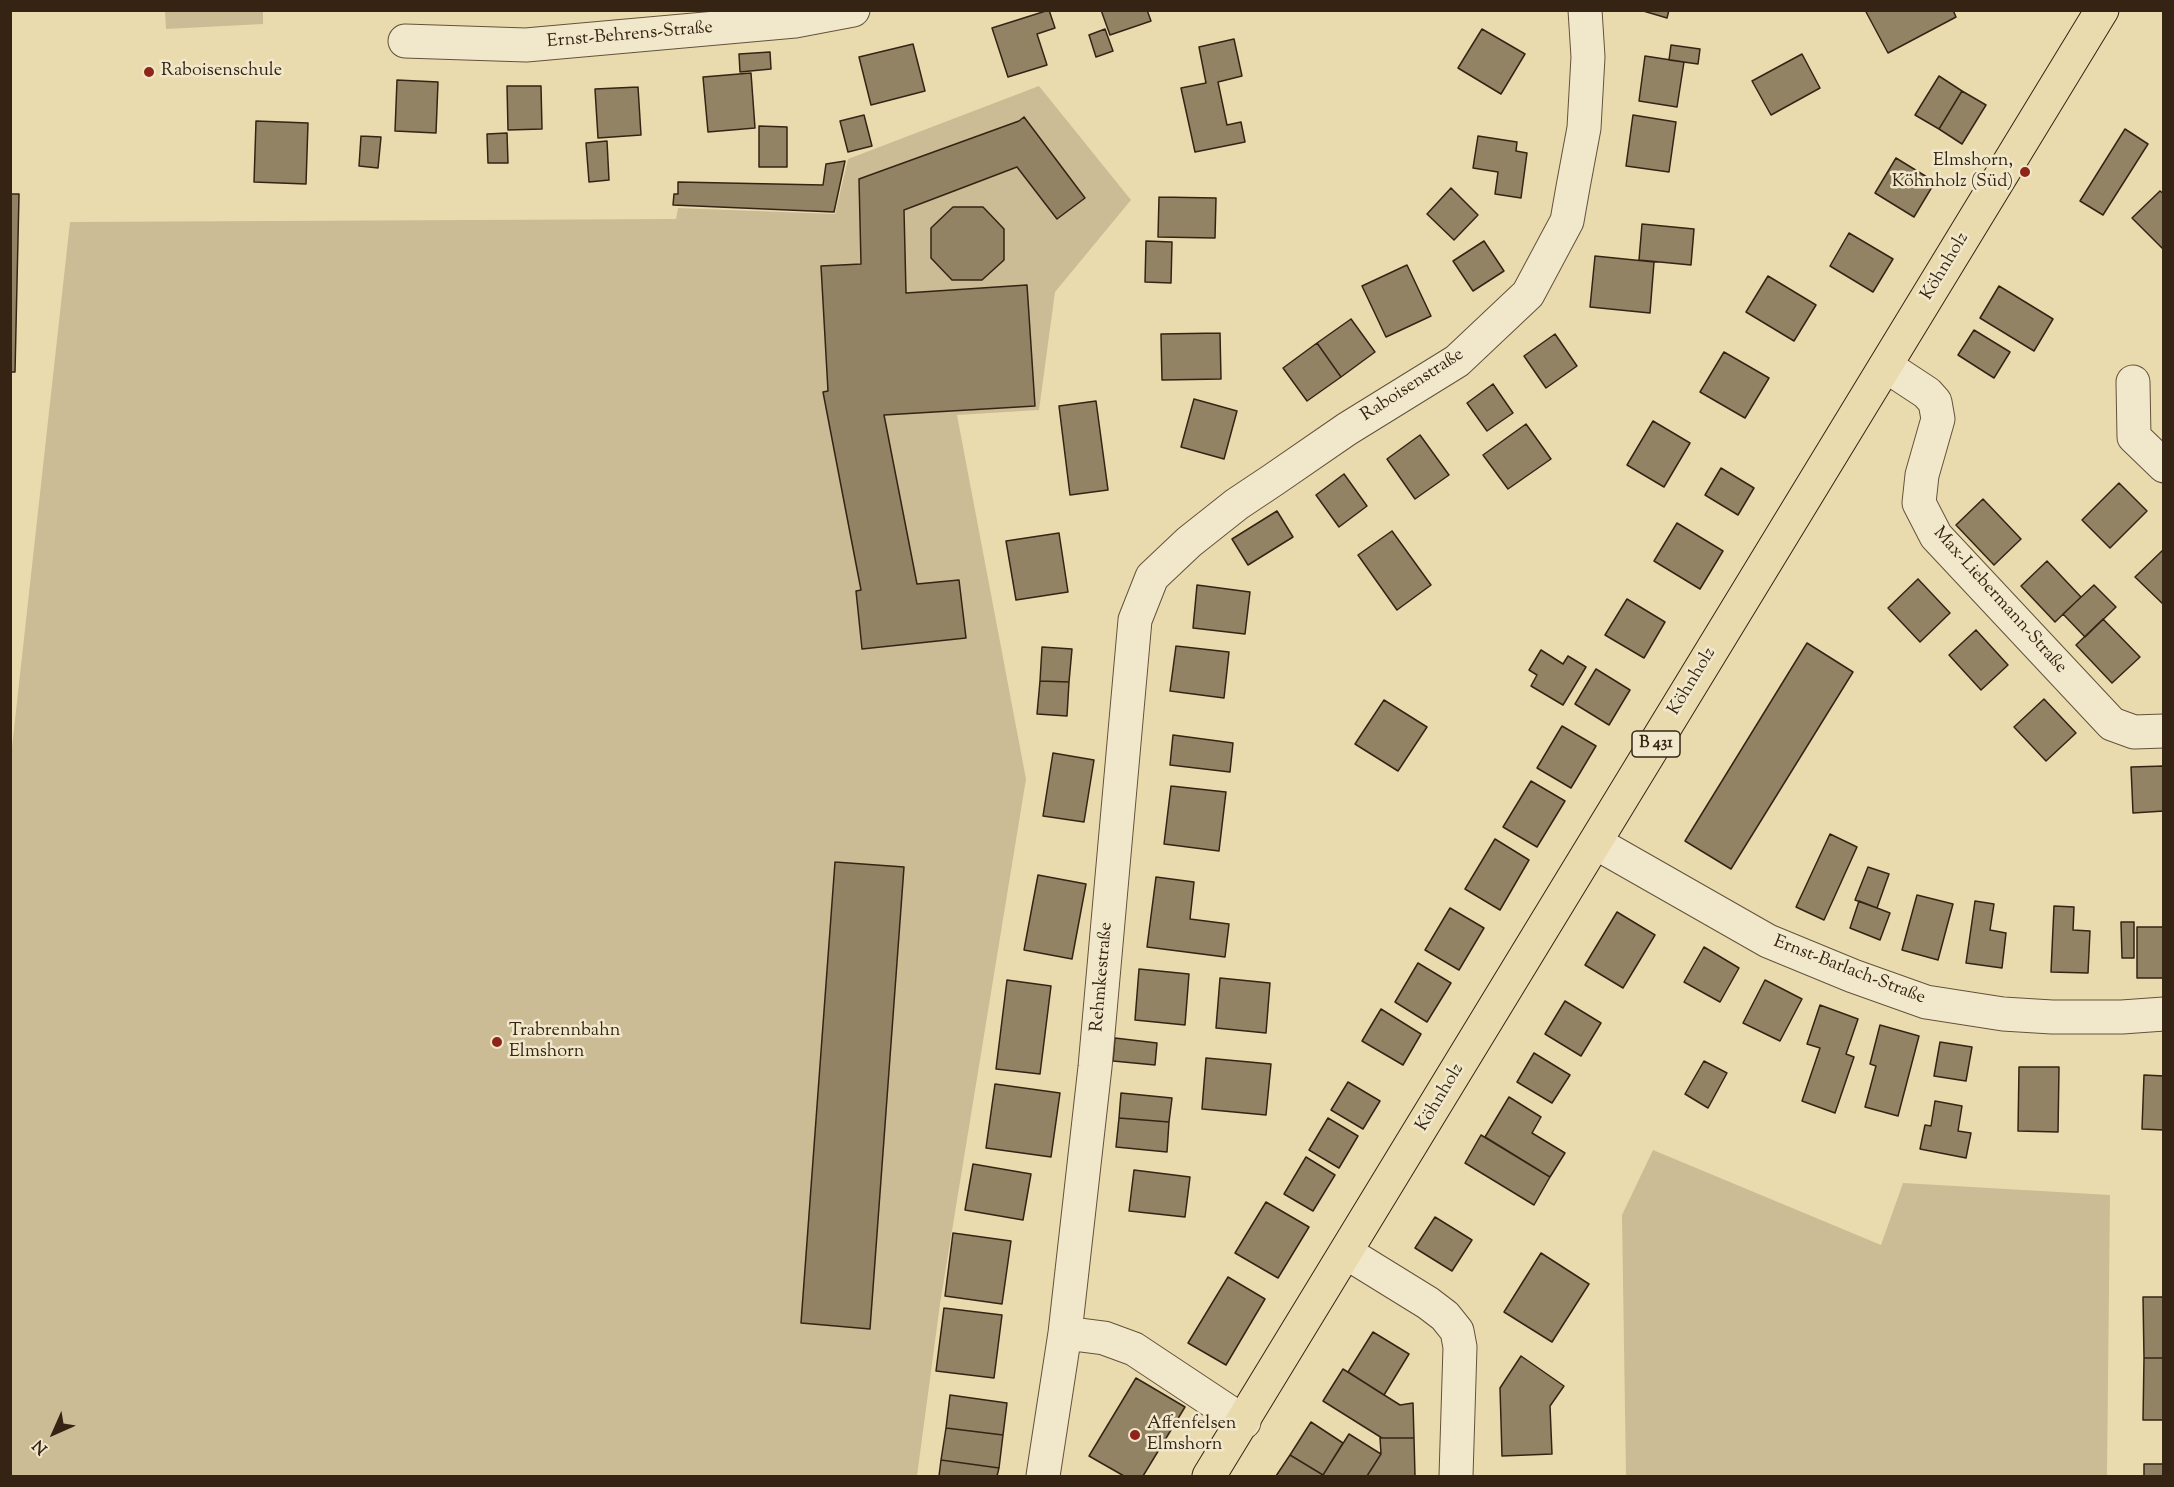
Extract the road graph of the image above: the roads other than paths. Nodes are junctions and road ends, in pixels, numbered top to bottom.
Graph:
1 (853, 10) edge
2 (1585, 10) edge
3 (2102, 10) edge
4 (405, 40) dead end
5 (1886, 366) junction
6 (2133, 382) dead end
7 (2163, 466) edge
8 (1135, 620) joint
9 (2163, 730) edge
10 (1596, 843) junction
11 (2163, 1014) edge
12 (1347, 1252) junction
13 (1065, 1333) junction
14 (1244, 1422) junction
15 (1043, 1476) edge
16 (1209, 1476) edge
17 (1456, 1476) edge

1 - 4 street, Ernst-Behrens-Straße
2 - 8 street, Raboisenstraße
3 - 5 main road, Köhnholz / B 431
5 - 9 street, Max-Liebermann-Straße
5 - 10 main road, Köhnholz / B 431
6 - 7 street
8 - 13 street, Rehmkestraße
10 - 11 street, Ernst-Barlach-Straße
10 - 12 main road, Köhnholz / B 431
12 - 14 main road, Köhnholz / B 431
12 - 17 street
13 - 14 street
13 - 15 street, Rehmkestraße
14 - 16 main road, Köhnholz / B 431

